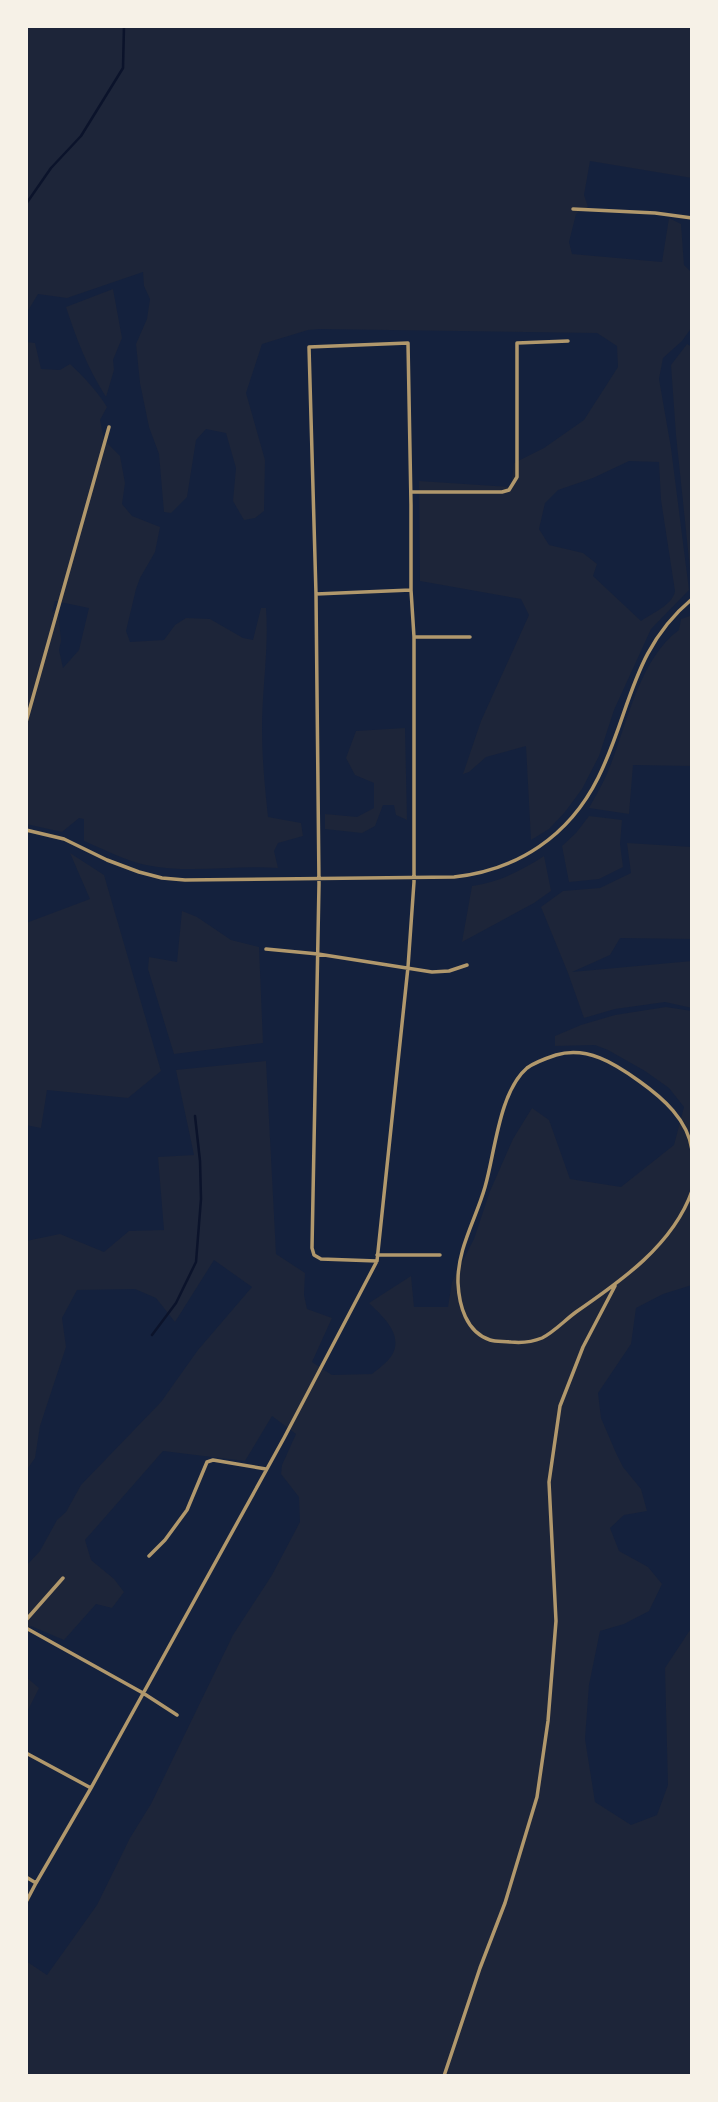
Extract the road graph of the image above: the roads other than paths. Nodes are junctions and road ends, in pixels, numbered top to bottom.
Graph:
1 (573, 209) dead end
2 (692, 218) edge
3 (568, 341) dead end
4 (109, 427) dead end
5 (411, 492) junction
6 (411, 590) junction
7 (316, 594) junction
8 (692, 599) edge
9 (414, 637) junction
10 (470, 637) dead end
11 (26, 722) edge
12 (26, 831) edge
13 (413, 878) junction
14 (319, 879) junction
15 (266, 949) dead end
16 (318, 954) junction
17 (467, 965) dead end
18 (408, 967) junction
19 (692, 1150) edge
20 (692, 1191) edge
21 (377, 1255) junction
22 (440, 1255) dead end
23 (377, 1261) junction
24 (615, 1286) junction
25 (266, 1468) junction
26 (149, 1556) dead end
27 (63, 1578) dead end
28 (26, 1620) edge
29 (26, 1628) edge
30 (143, 1693) junction
31 (177, 1715) dead end
32 (26, 1753) edge
33 (91, 1788) junction
34 (26, 1877) edge
35 (37, 1883) junction
36 (26, 1902) edge
37 (443, 2076) edge

1 - 2 street
3 - 5 street
4 - 11 street
5 - 6 street
5 - 7 street
6 - 7 street
6 - 9 street
7 - 14 street
8 - 13 street
9 - 10 street
9 - 13 street
12 - 14 street
13 - 14 street
13 - 18 street
14 - 16 street
15 - 16 street
16 - 18 street
16 - 23 street
17 - 18 street
18 - 21 street
19 - 24 street
20 - 24 street
21 - 22 street
21 - 23 street
23 - 25 street
24 - 37 street
25 - 26 street
25 - 30 street
27 - 28 street
29 - 30 street
30 - 31 street
30 - 33 street
32 - 33 street
33 - 35 street
34 - 35 street
35 - 36 street

